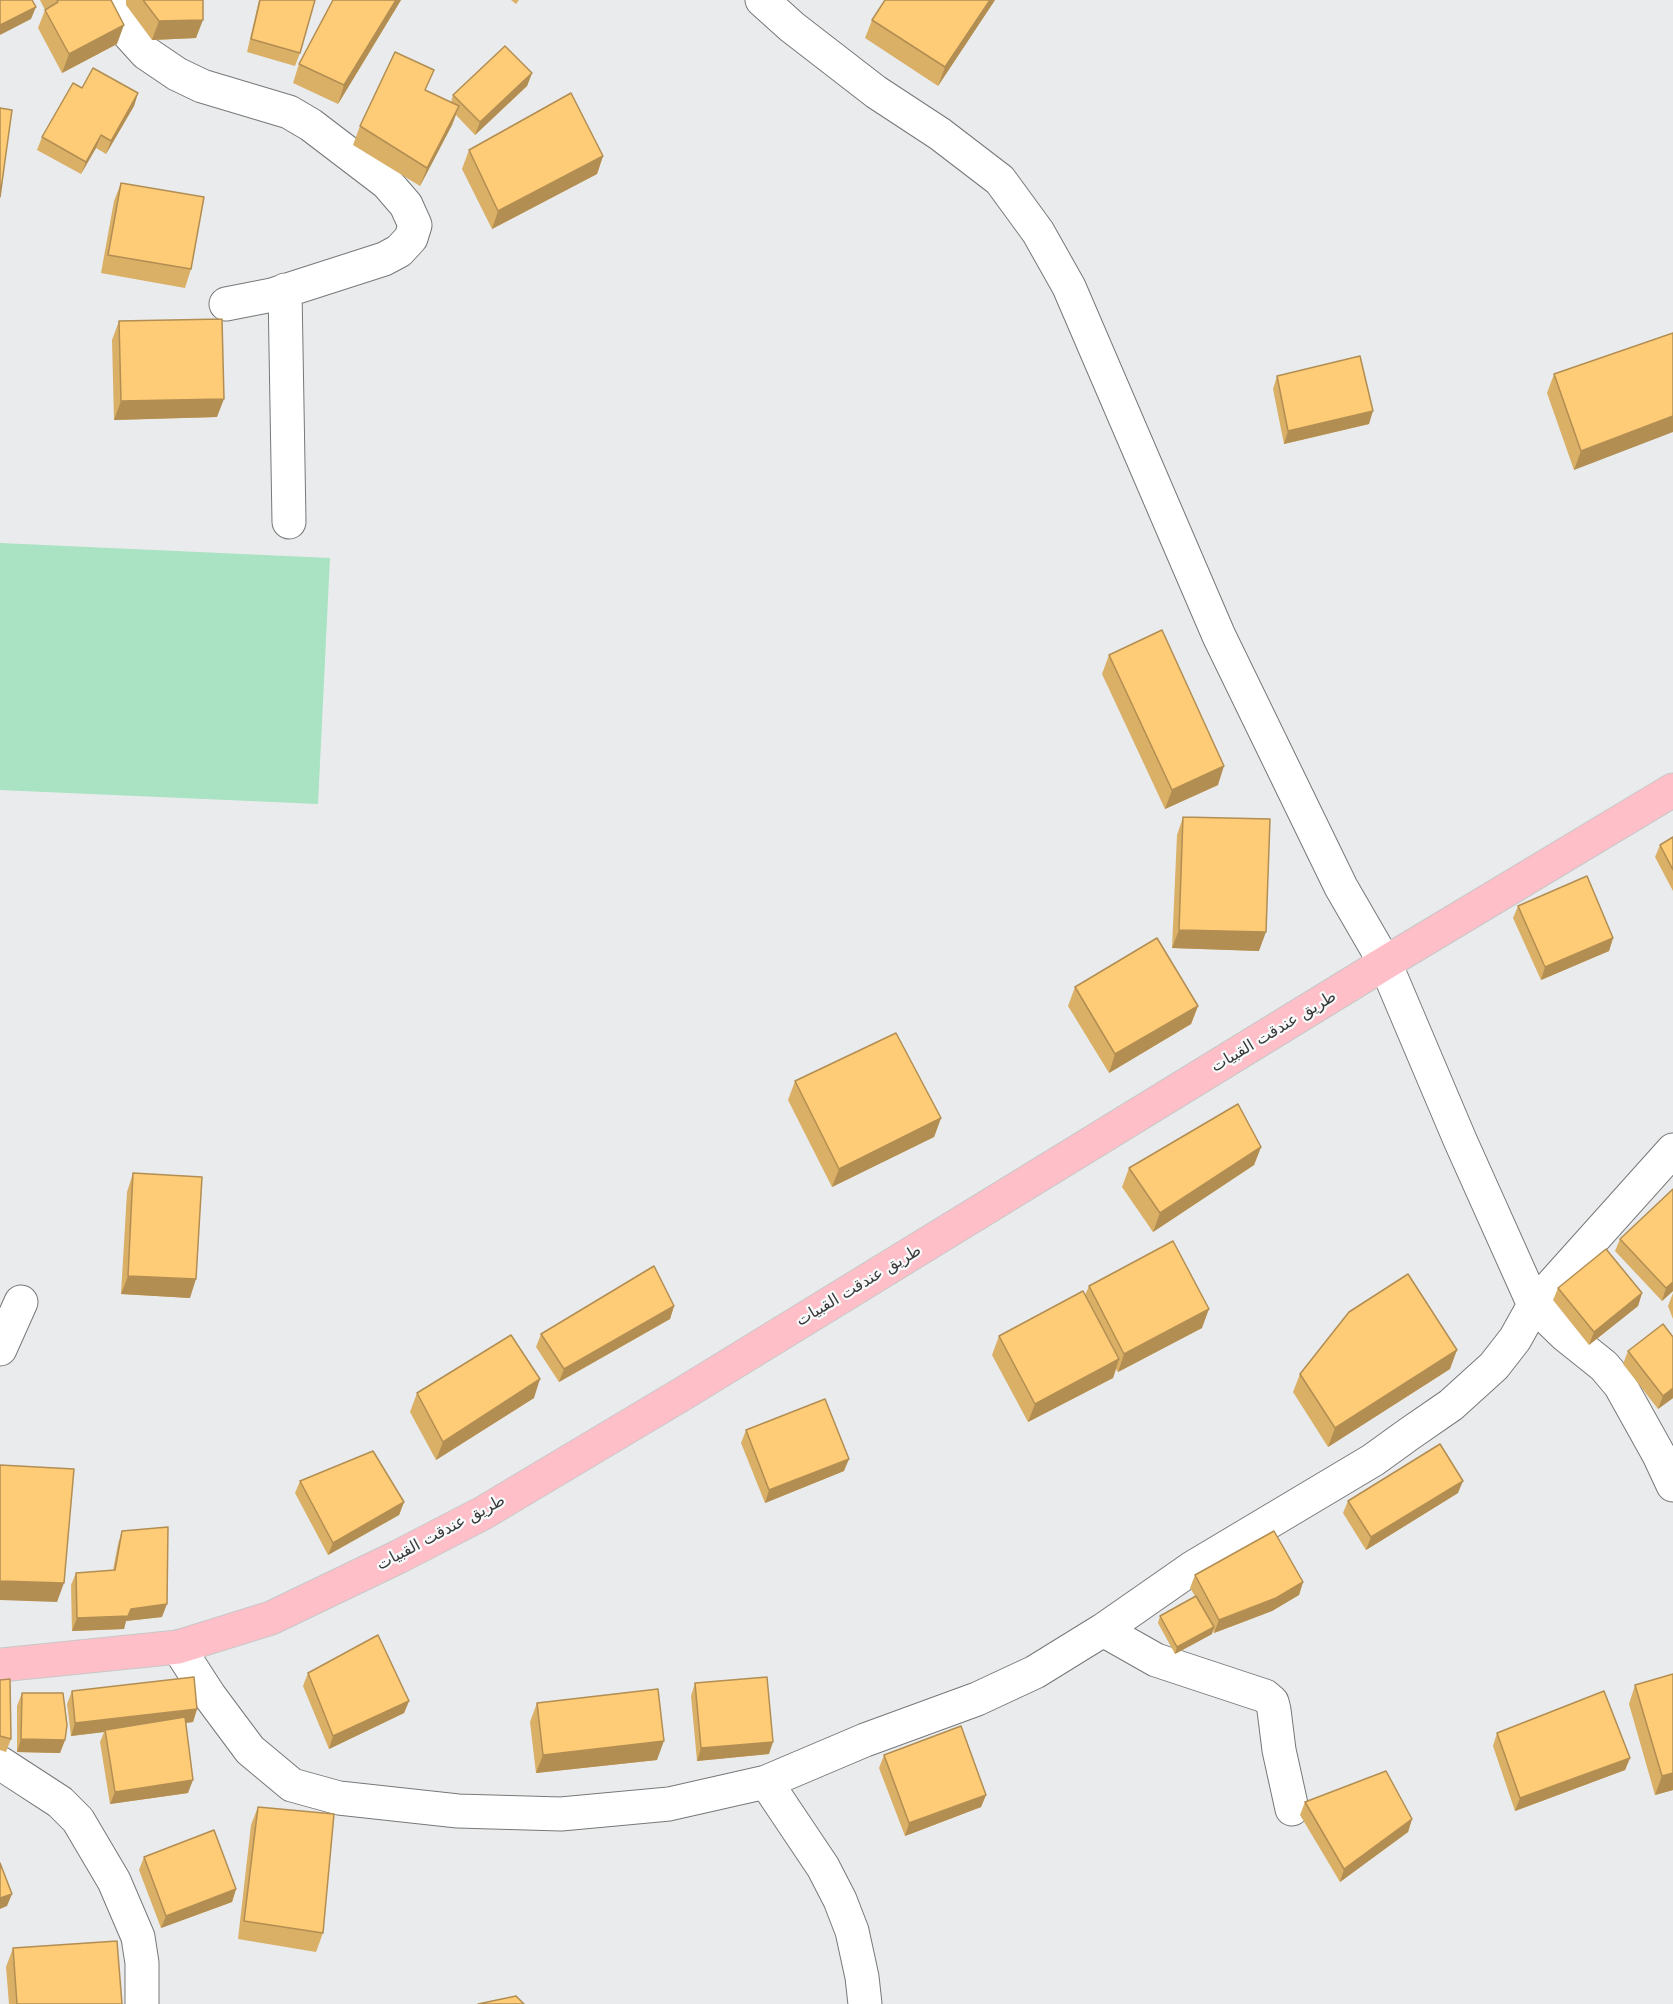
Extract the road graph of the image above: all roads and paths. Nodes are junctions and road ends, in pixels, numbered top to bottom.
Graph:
1 (109, 0) edge
2 (762, 0) edge
3 (285, 290) junction
4 (226, 304) dead end
5 (289, 522) dead end
6 (1673, 790) edge
7 (1385, 963) junction
8 (1673, 1150) edge
9 (21, 1302) dead end
10 (1534, 1305) junction
11 (0, 1348) edge
12 (1673, 1485) edge
13 (1103, 1630) junction
14 (178, 1647) junction
15 (0, 1665) edge
16 (0, 1763) edge
17 (766, 1782) junction
18 (1292, 1809) dead end
19 (142, 2004) edge
20 (865, 2004) edge

1 - 3 street
2 - 7 street
3 - 4 street
3 - 5 street
6 - 7 main road, طريق عندقت القبيات
7 - 10 street
7 - 14 main road, طريق عندقت القبيات
8 - 10 street
9 - 11 street
10 - 12 street
10 - 13 street
13 - 17 street
13 - 18 street
14 - 15 main road, طريق عندقت القبيات
14 - 17 street
16 - 19 street
17 - 20 street

